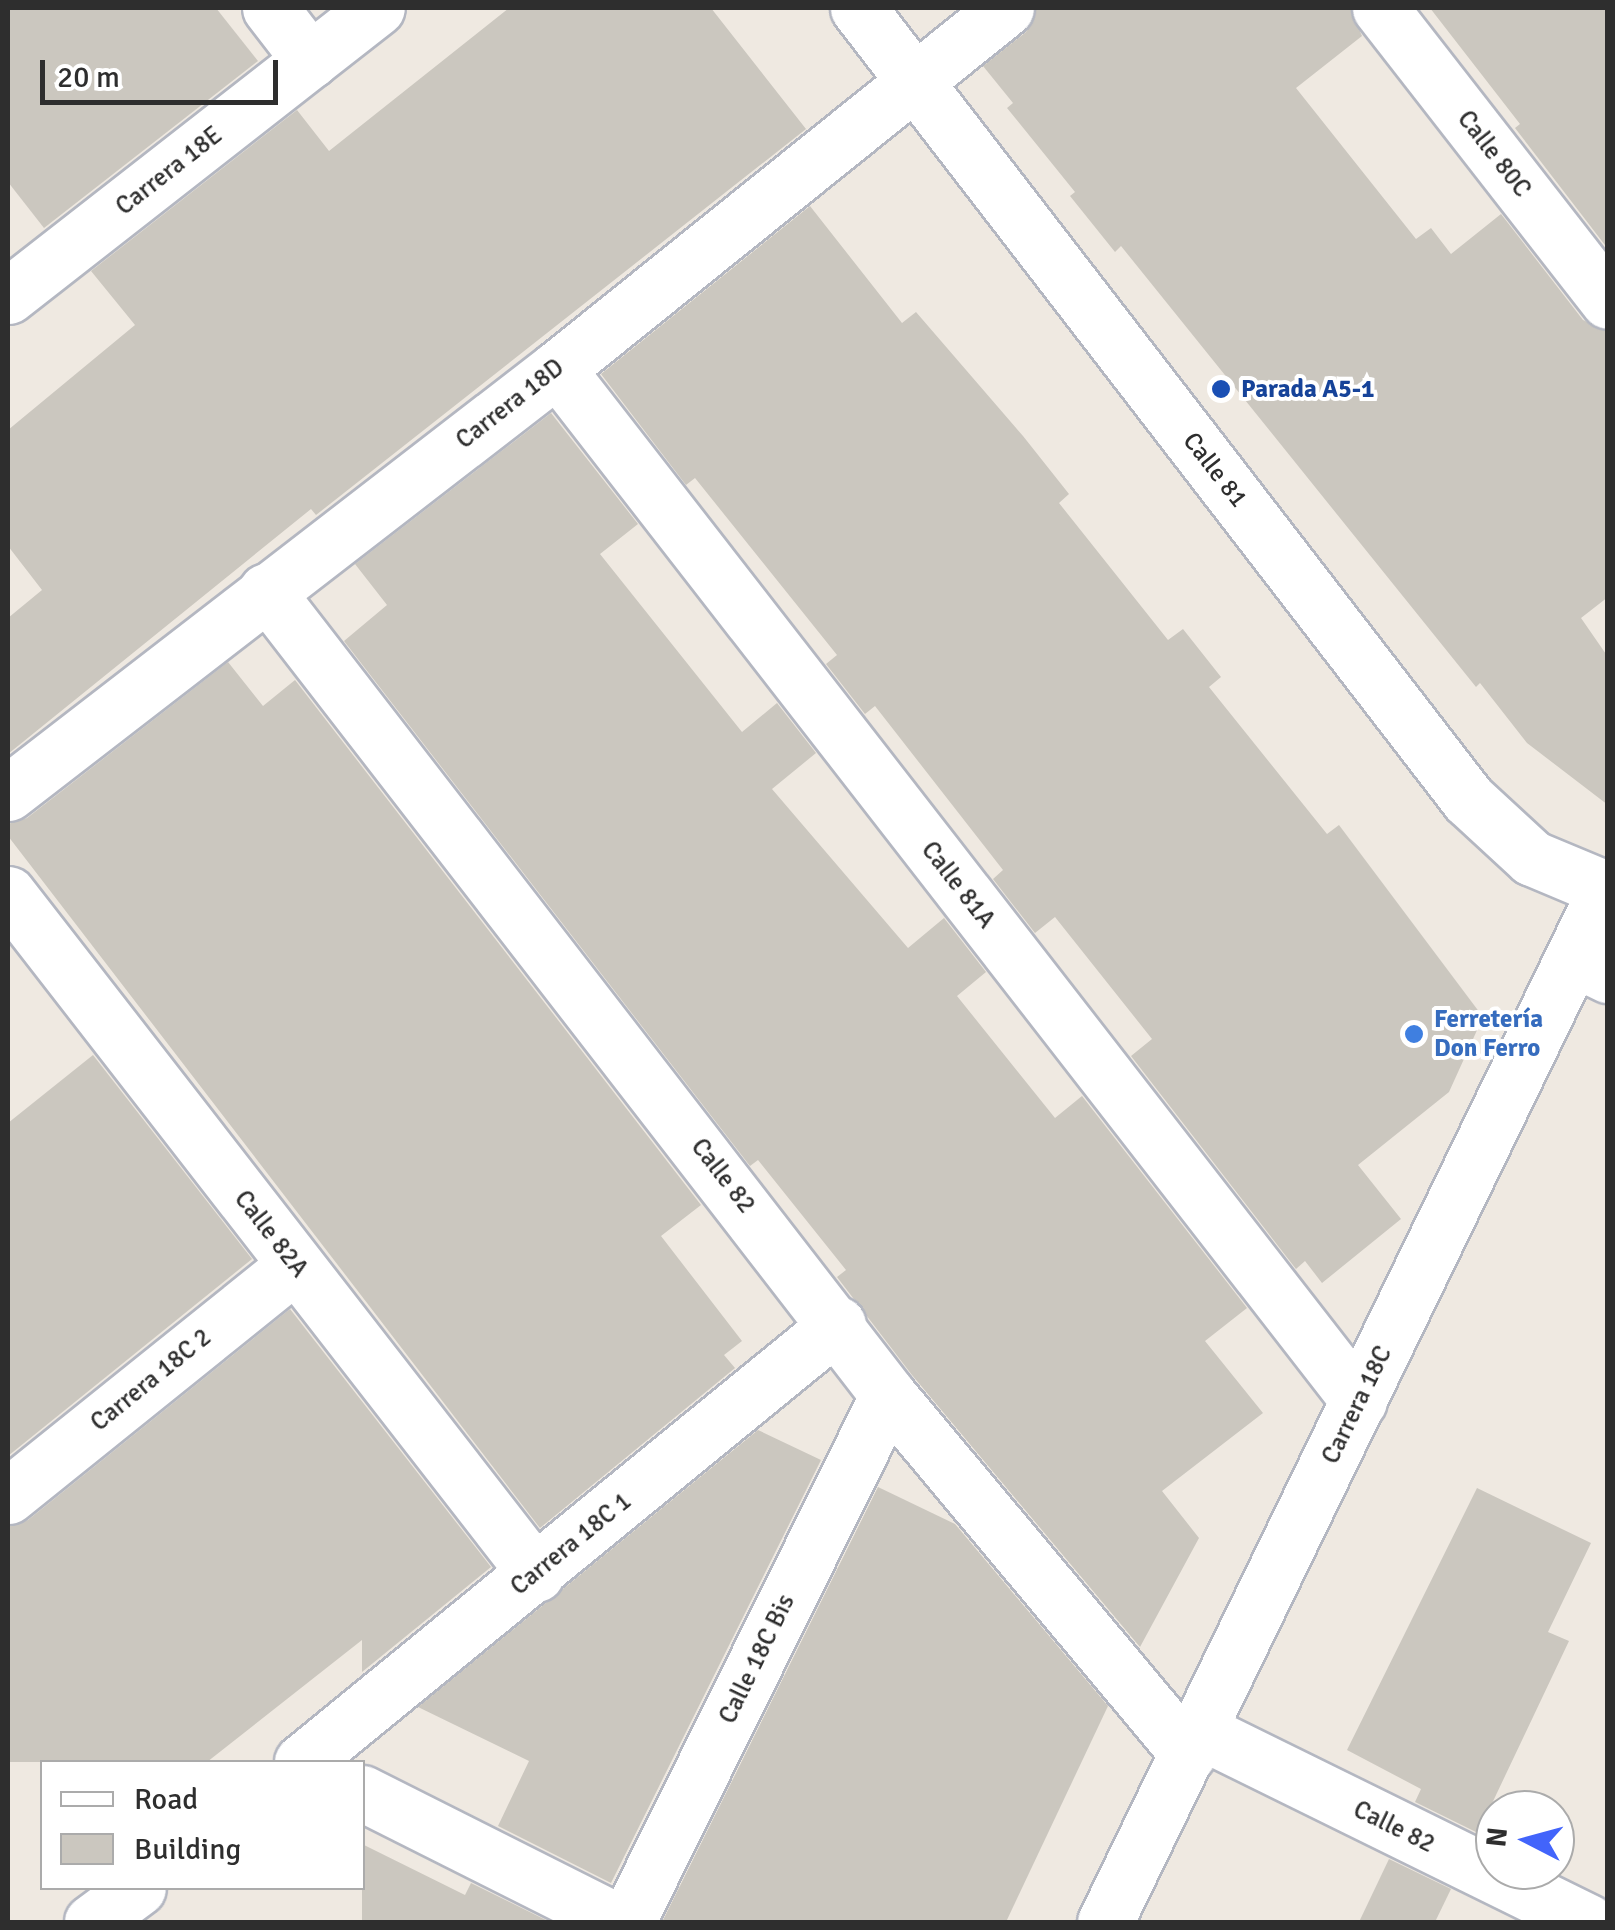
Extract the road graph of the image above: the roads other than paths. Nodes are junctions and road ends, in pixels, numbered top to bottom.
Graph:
1 (270, 8) edge
2 (376, 8) edge
3 (858, 8) edge
4 (1006, 8) edge
5 (1380, 8) edge
6 (310, 60) junction
7 (914, 80) junction
8 (10, 290) edge
9 (1608, 301) edge
10 (557, 369) junction
11 (266, 591) junction
12 (8, 793) edge
13 (1607, 889) edge
14 (8, 894) edge
15 (1591, 967) edge
16 (295, 1264) junction
17 (838, 1324) junction
18 (888, 1394) junction
19 (1359, 1401) junction
20 (8, 1496) edge
21 (536, 1574) junction
22 (1194, 1742) junction
23 (304, 1760) edge
24 (365, 1794) edge
25 (135, 1890) edge
26 (92, 1922) edge
27 (623, 1922) edge
28 (1105, 1922) edge
29 (1588, 1922) edge

1 - 6 street
2 - 6 street, Carrera 18E
3 - 7 street, Calle 81
4 - 7 street, Carrera 18D
5 - 9 street, Calle 80C
6 - 8 street, Carrera 18E
7 - 10 street, Carrera 18D
7 - 13 street, Calle 81
10 - 11 street, Carrera 18D
10 - 19 street, Calle 81A
11 - 12 street, Carrera 18D
11 - 17 street, Calle 82
13 - 15 street, Carrera 18C
14 - 16 street, Calle 82A
15 - 19 street, Carrera 18C
16 - 20 street, Carrera 18C 2
16 - 21 street, Calle 82A
17 - 18 street, Calle 82
17 - 21 street, Carrera 18C 1
18 - 22 street, Calle 82
18 - 27 street, Calle 18C Bis
19 - 22 street, Carrera 18C
21 - 23 street, Carrera 18C 1
22 - 28 street, Carrera 18C
22 - 29 street, Calle 82
24 - 27 street
25 - 26 street

